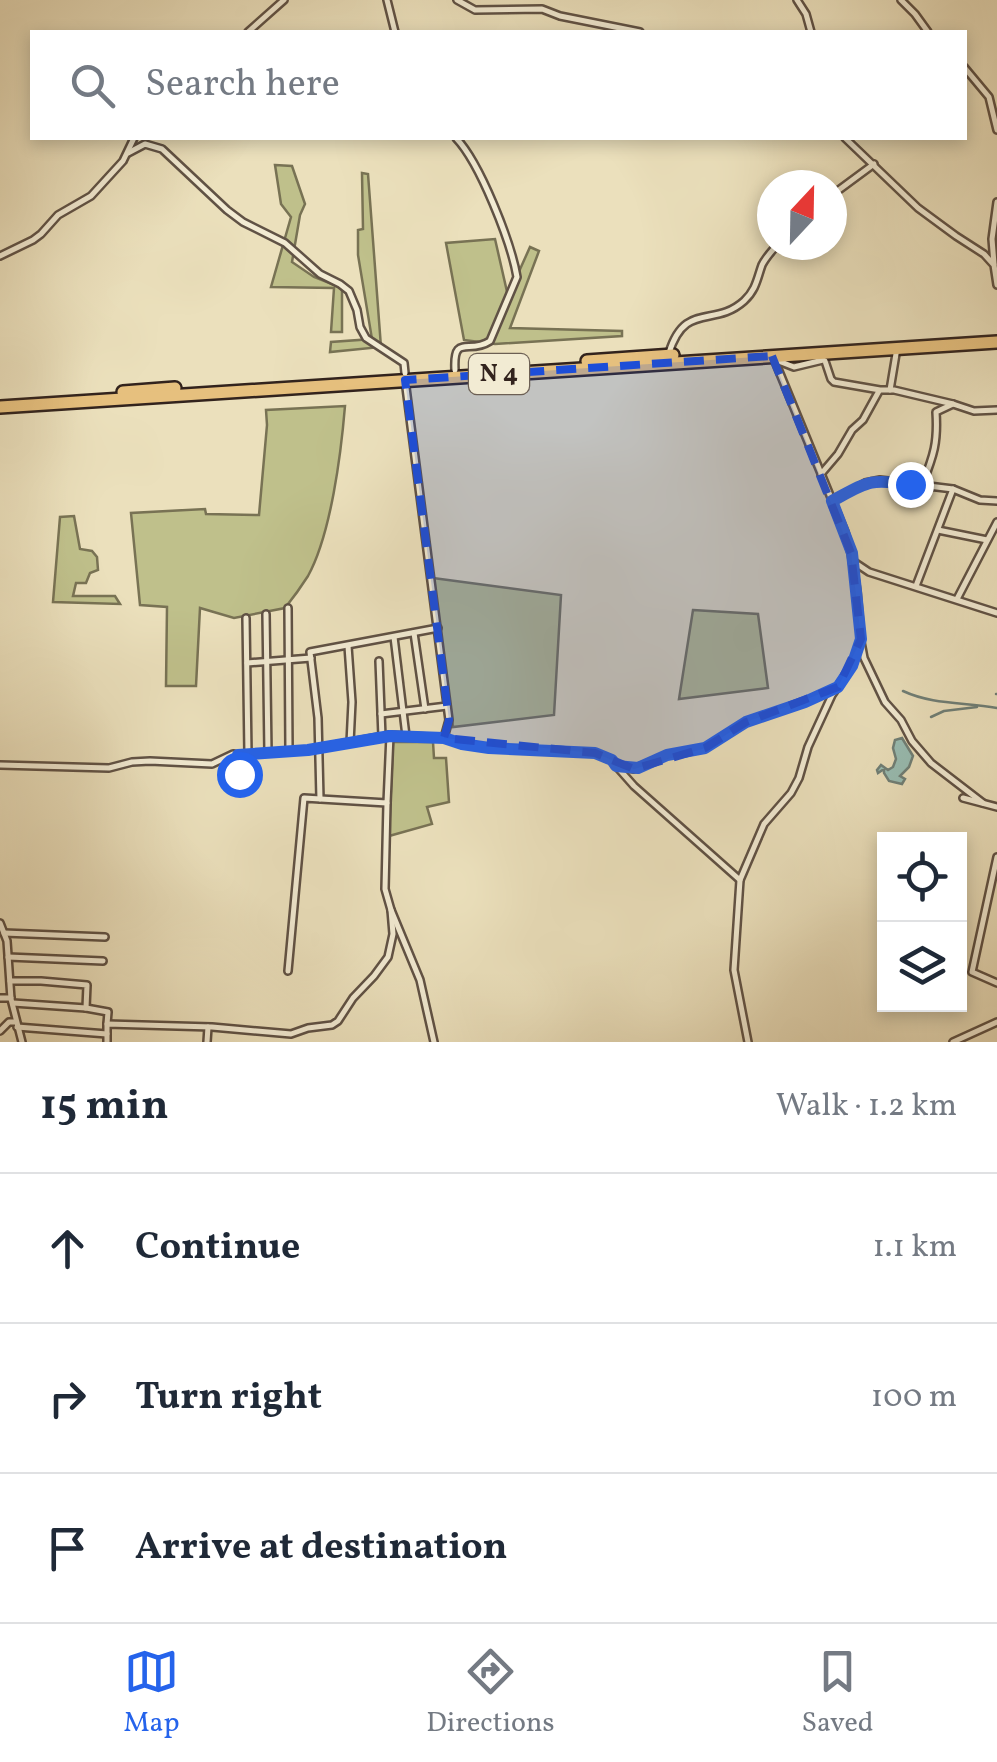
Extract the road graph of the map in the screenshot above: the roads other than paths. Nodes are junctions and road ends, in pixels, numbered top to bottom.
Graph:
1 (284, 0) edge
2 (387, 0) edge
3 (456, 0) edge
4 (796, 0) edge
5 (901, 0) edge
6 (250, 30) edge
7 (395, 30) edge
8 (630, 30) edge
9 (810, 30) edge
10 (927, 30) edge
11 (967, 70) edge
12 (997, 130) edge
13 (133, 140) edge
14 (458, 140) edge
15 (847, 140) edge
16 (128, 153) junction
17 (874, 164) junction
18 (847, 183) edge
19 (997, 202) edge
20 (0, 256) edge
21 (765, 260) edge
22 (994, 265) junction
23 (997, 285) edge
24 (997, 338) edge
25 (897, 348) junction
26 (668, 356) junction
27 (774, 358) junction
28 (455, 370) junction
29 (405, 376) junction
30 (880, 390) junction
31 (890, 390) junction
32 (0, 403) edge
33 (953, 404) junction
34 (997, 410) edge
35 (821, 474) junction
36 (922, 484) junction
37 (953, 489) junction
38 (832, 501) junction
39 (997, 501) edge
40 (997, 522) edge
41 (938, 530) junction
42 (988, 540) junction
43 (853, 561) junction
44 (916, 586) junction
45 (957, 599) junction
46 (288, 608) dead end
47 (997, 613) edge
48 (266, 614) dead end
49 (246, 618) dead end
50 (438, 628) junction
51 (414, 633) junction
52 (394, 636) junction
53 (861, 639) junction
54 (348, 645) junction
55 (311, 658) junction
56 (289, 660) junction
57 (379, 661) dead end
58 (267, 662) junction
59 (247, 663) junction
60 (838, 687) junction
61 (448, 706) junction
62 (425, 709) junction
63 (403, 712) junction
64 (381, 714) junction
65 (390, 736) junction
66 (406, 736) junction
67 (382, 737) junction
68 (444, 738) junction
69 (350, 742) junction
70 (320, 748) junction
71 (289, 751) junction
72 (268, 752) junction
73 (248, 754) junction
74 (238, 755) junction
75 (0, 765) edge
76 (616, 766) junction
77 (239, 774) dead end
78 (963, 798) dead end
79 (320, 799) junction
80 (387, 803) junction
81 (983, 803) junction
82 (997, 806) edge
83 (997, 857) edge
84 (740, 880) junction
85 (391, 910) junction
86 (2, 930) edge
87 (104, 937) dead end
88 (5, 956) edge
89 (103, 962) dead end
90 (288, 970) dead end
91 (0, 977) edge
92 (10, 979) junction
93 (997, 983) edge
94 (0, 998) edge
95 (12, 1001) junction
96 (86, 1008) junction
97 (997, 1022) edge
98 (107, 1024) junction
99 (16, 1025) junction
100 (208, 1027) junction
101 (0, 1031) edge
102 (107, 1038) edge
103 (20, 1040) edge
104 (208, 1042) edge
105 (434, 1042) edge
106 (748, 1042) edge
107 (952, 1042) edge

1 - 6 street
2 - 7 street
3 - 8 street
4 - 9 street
5 - 10 street
11 - 12 street
13 - 16 street
14 - 28 street
15 - 17 street
16 - 20 street
16 - 29 street
17 - 18 street
17 - 22 street
19 - 22 street
21 - 26 street
22 - 23 street
24 - 25 highway, N 4
24 - 26 highway, N 4
25 - 27 highway, N 4
25 - 31 street
26 - 28 highway, N 4
27 - 29 highway, N 4
27 - 30 street
27 - 35 street
28 - 29 highway, N 4
29 - 32 highway, N 4
29 - 50 street
30 - 31 street
30 - 35 street
31 - 33 street
33 - 34 street
33 - 36 street
35 - 38 street
36 - 37 street
36 - 38 street
37 - 39 street
37 - 41 street
38 - 43 street
40 - 42 street
41 - 42 street
41 - 44 street
42 - 45 street
43 - 44 street
43 - 53 street
44 - 45 street
45 - 47 street
46 - 56 street
48 - 58 street
49 - 59 street
50 - 51 street
50 - 61 street
51 - 52 street
51 - 62 street
52 - 54 street
52 - 63 street
53 - 60 street
53 - 81 street
54 - 55 street
54 - 69 street
55 - 56 street
55 - 70 street
56 - 58 street
56 - 71 street
57 - 64 street
58 - 59 street
58 - 72 street
59 - 73 street
60 - 76 street
60 - 84 street
61 - 62 street
61 - 68 street
62 - 63 street
63 - 64 street
63 - 66 street
64 - 67 street
65 - 66 street
65 - 67 street
65 - 80 street
66 - 68 street
67 - 69 street
68 - 76 street
69 - 70 street
70 - 71 street
70 - 79 street
71 - 72 street
72 - 73 street
73 - 74 street
74 - 75 street
74 - 77 street
76 - 84 street
78 - 81 street
79 - 80 street
79 - 90 street
80 - 85 street
81 - 82 street
83 - 93 street
84 - 106 street
85 - 100 street
85 - 105 street
86 - 87 street
86 - 88 street
88 - 89 street
88 - 92 street
91 - 92 street
92 - 95 street
92 - 96 street
94 - 95 street
95 - 96 street
95 - 99 street
96 - 98 street
97 - 107 street
98 - 100 street
98 - 102 street
99 - 101 street
99 - 102 street
99 - 103 street
100 - 104 street

